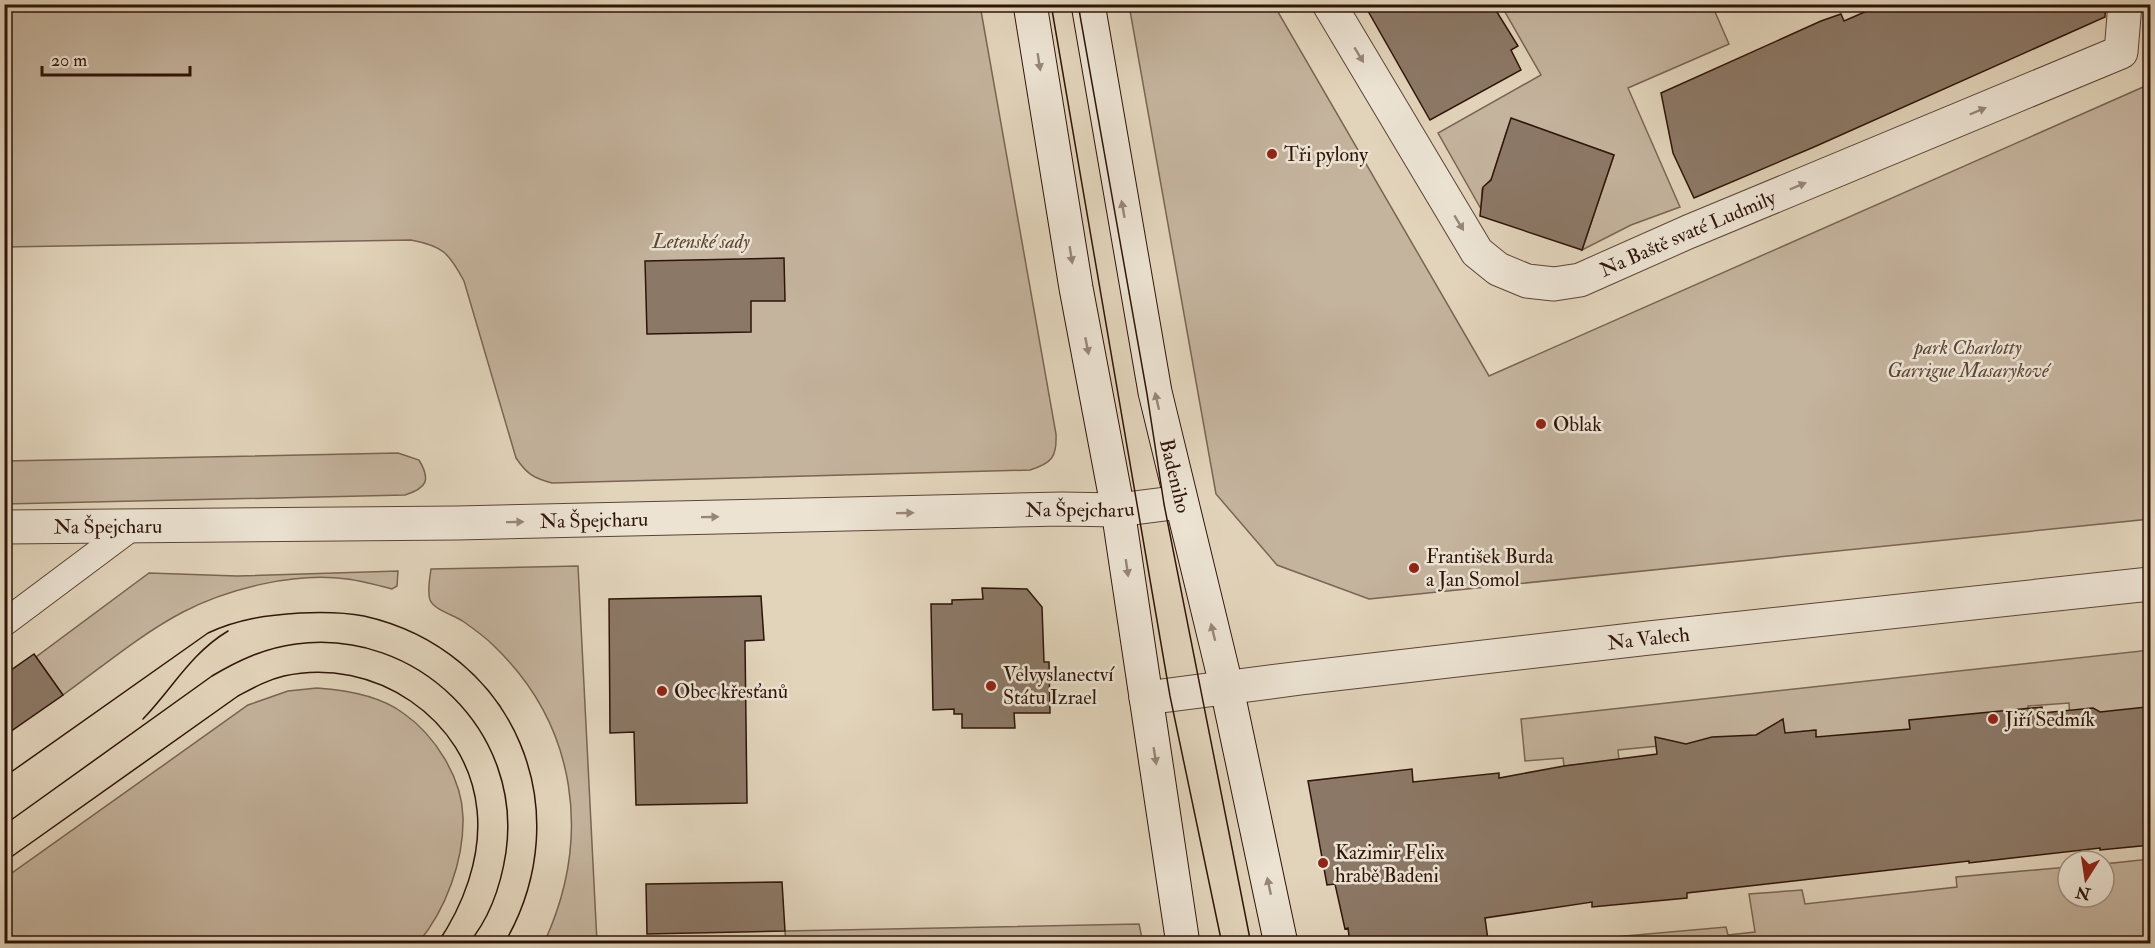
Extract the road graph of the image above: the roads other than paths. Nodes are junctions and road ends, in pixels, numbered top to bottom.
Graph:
1 (1030, 4) edge
2 (1088, 4) edge
3 (1329, 4) edge
4 (2125, 4) edge
5 (1181, 502) junction
6 (1118, 510) junction
7 (135, 525) junction
8 (4, 527) edge
9 (2151, 584) edge
10 (4, 623) edge
11 (1227, 689) junction
12 (1146, 699) junction
13 (1183, 944) edge
14 (1281, 944) edge

1 -> 6 street
5 -> 2 street, Badeniho
3 -> 4 street, Na Baště svaté Ludmily
5 - 6 street, Na Špejcharu
11 -> 5 street, Badeniho
7 -> 6 street, Na Špejcharu
6 -> 12 street
7 - 8 street, Na Špejcharu
7 - 10 lane
9 - 11 street, Na Valech
11 - 12 street, Na Valech
14 -> 11 street, Badeniho
12 -> 13 street

